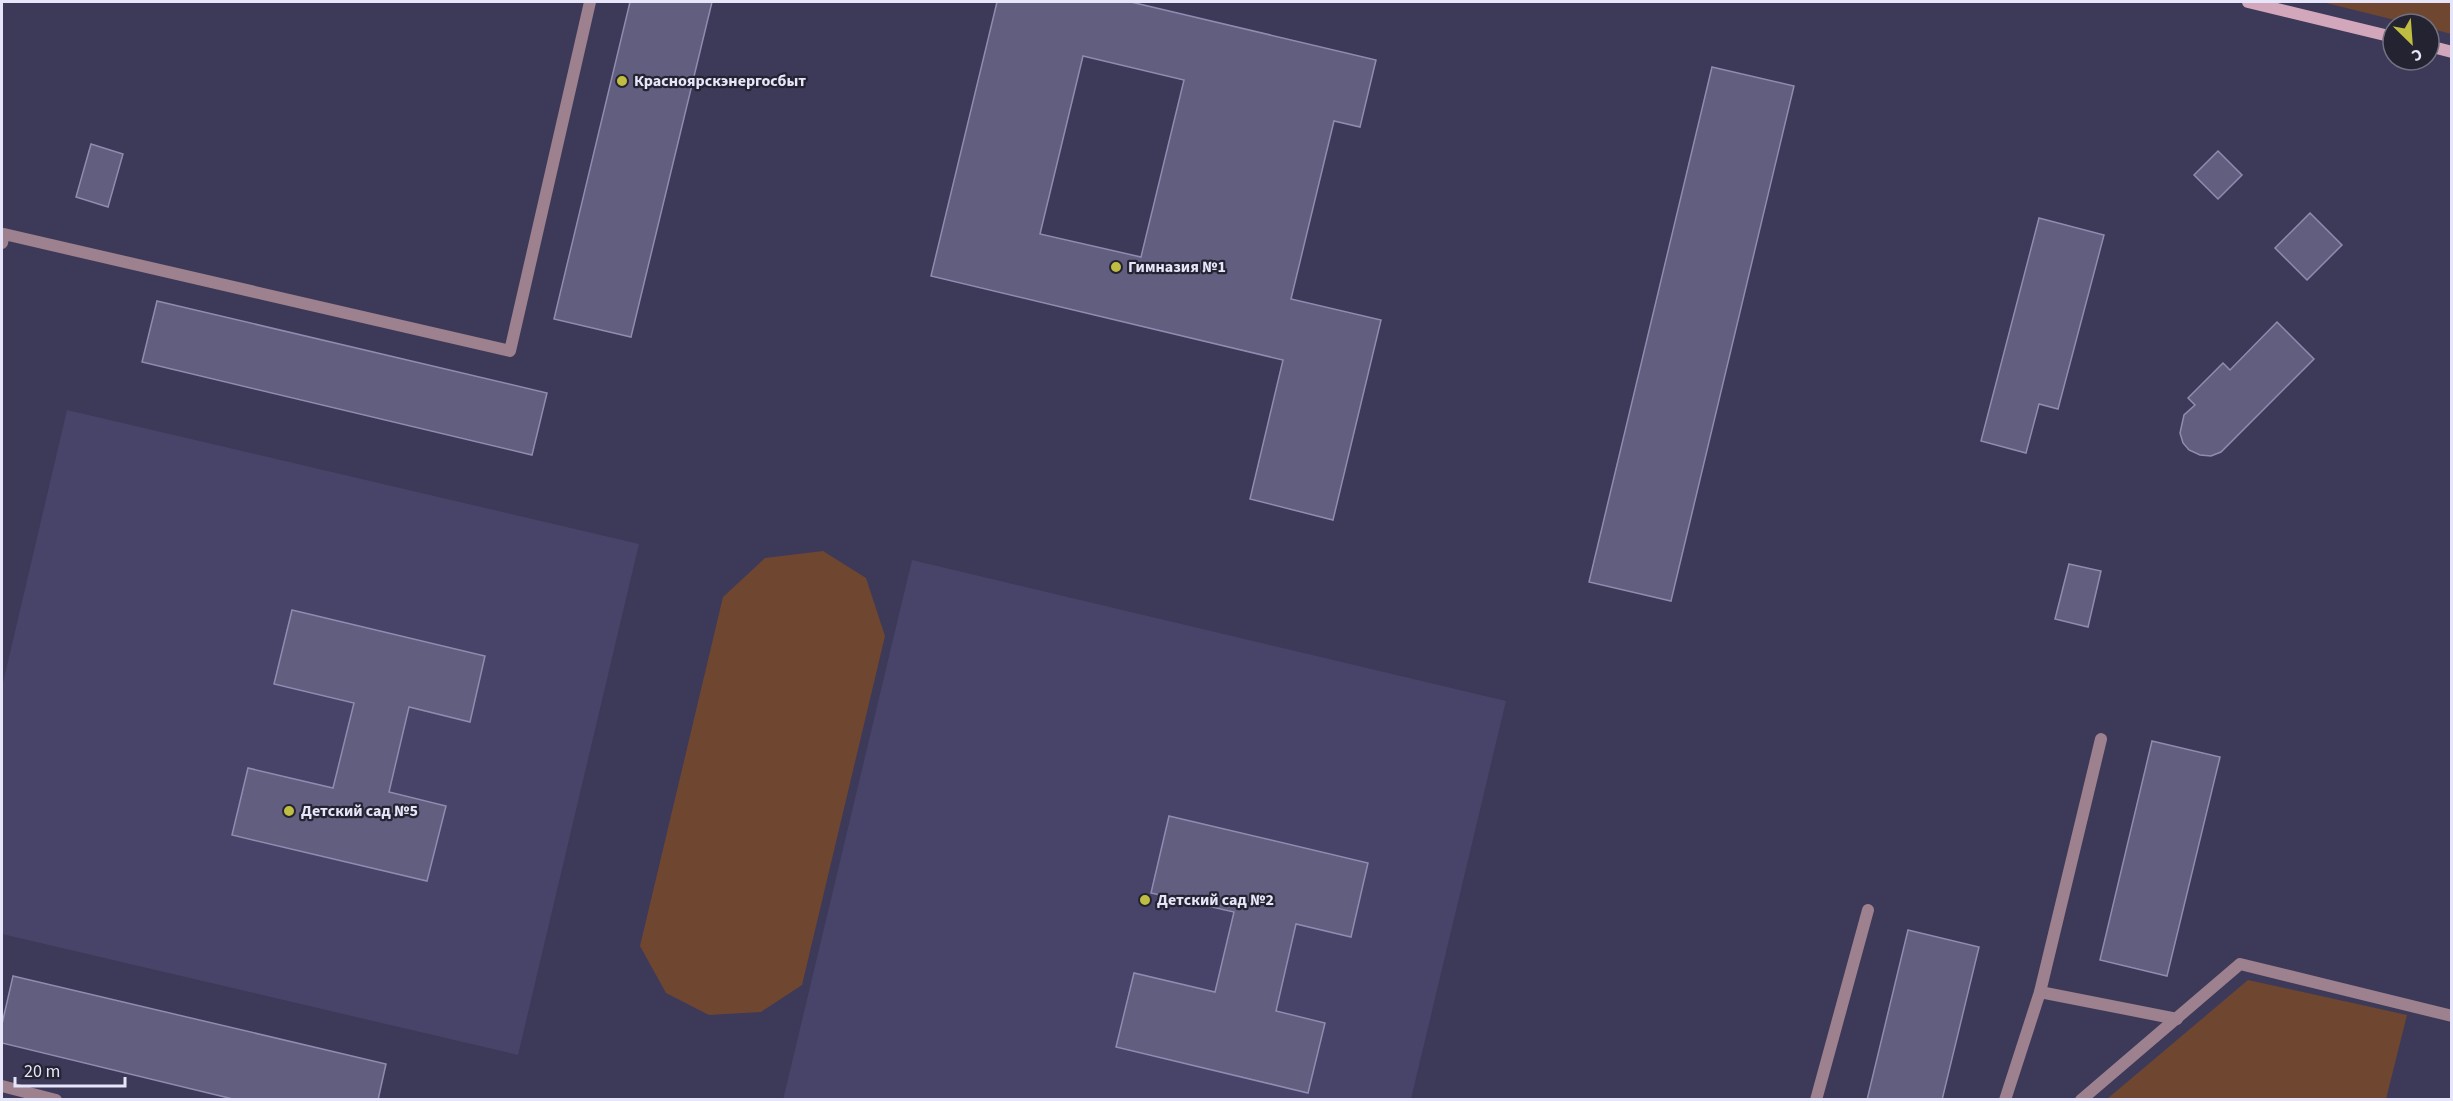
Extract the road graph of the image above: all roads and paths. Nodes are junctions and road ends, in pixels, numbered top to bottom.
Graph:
1 (590, 2) edge
2 (2248, 2) edge
3 (2381, 35) edge
4 (2, 243) edge
5 (2101, 739) dead end
6 (1868, 910) dead end
7 (2040, 992) junction
8 (2451, 1016) edge
9 (2177, 1019) junction
10 (2, 1086) edge
11 (56, 1100) edge
12 (1816, 1100) edge
13 (2005, 1100) edge
14 (2081, 1100) edge

1 - 4 lane
2 - 3 street
5 - 7 lane
6 - 12 lane
7 - 9 lane
7 - 13 lane
8 - 9 lane
9 - 14 lane
10 - 11 lane

